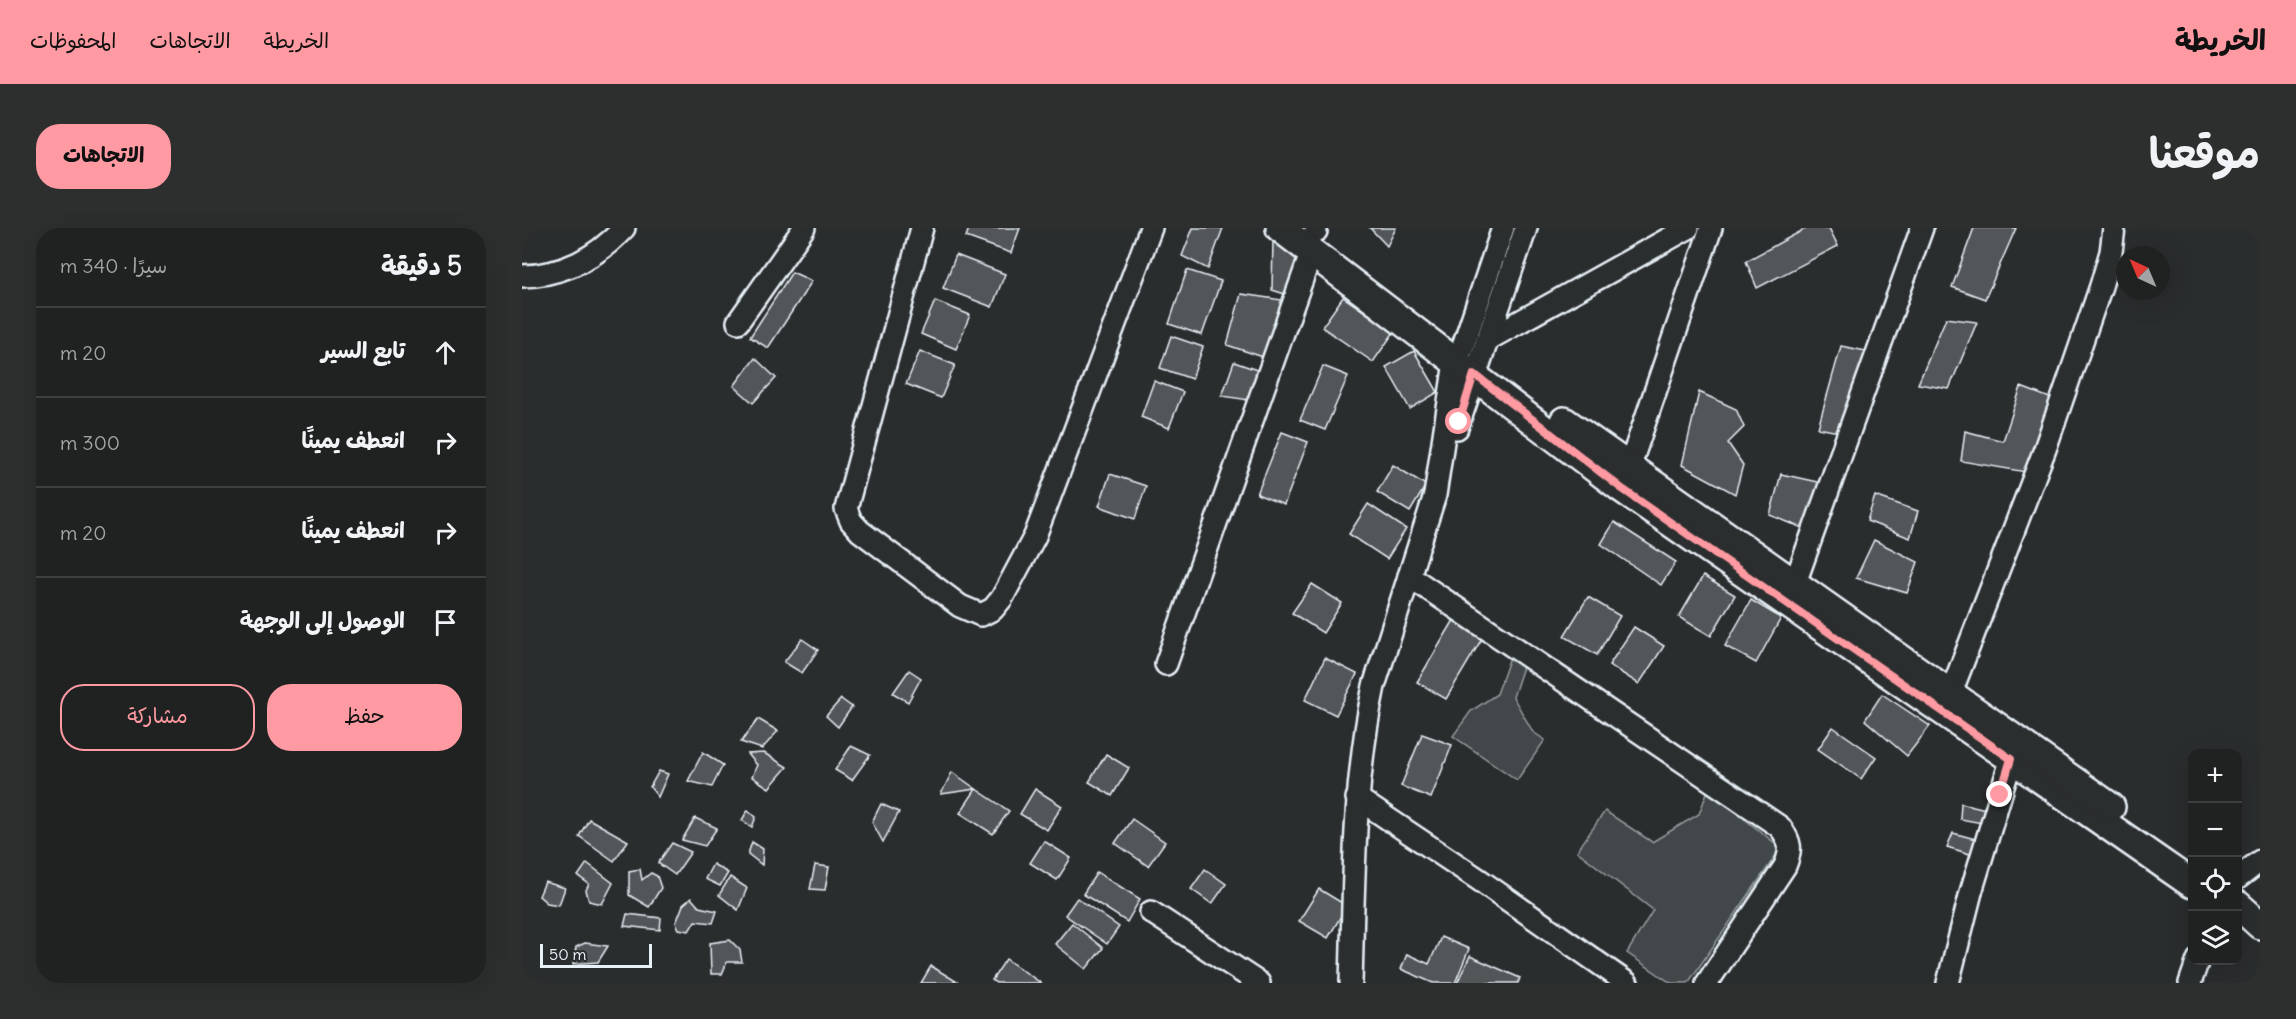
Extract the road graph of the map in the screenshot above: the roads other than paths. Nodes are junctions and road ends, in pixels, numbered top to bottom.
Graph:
1 (624, 228) edge
2 (804, 228) edge
3 (922, 228) edge
4 (1151, 228) edge
5 (1280, 228) edge
6 (1503, 228) edge
7 (1526, 228) edge
8 (1688, 228) edge
9 (1711, 228) edge
10 (1922, 228) edge
11 (2114, 228) edge
12 (1314, 234) edge
13 (522, 276) edge
14 (738, 322) dead end
15 (1472, 357) junction
16 (1626, 478) junction
17 (1409, 576) junction
18 (1795, 583) junction
19 (1166, 664) dead end
20 (1947, 703) junction
21 (2014, 749) junction
22 (1357, 798) junction
23 (2260, 861) edge
24 (2188, 863) edge
25 (2242, 875) edge
26 (2188, 880) edge
27 (1151, 912) dead end
28 (2196, 965) edge
29 (1604, 977) edge
30 (1259, 983) edge
31 (1351, 983) edge
32 (1627, 983) edge
33 (1707, 983) edge
34 (1948, 983) edge
35 (2190, 983) edge

1 - 13 street
2 - 14 street
3 - 4 street
5 - 12 main road
6 - 15 street
7 - 15 street
8 - 15 street
9 - 16 street
10 - 18 street
11 - 20 street
12 - 15 main road
12 - 19 street
15 - 16 main road
15 - 17 street
16 - 18 main road
16 - 20 main road
17 - 22 street
17 - 33 street
18 - 20 main road
20 - 21 main road
21 - 24 main road
21 - 26 main road
21 - 34 street
22 - 29 street
22 - 31 street
23 - 25 street
27 - 30 street
28 - 35 street
29 - 32 street

